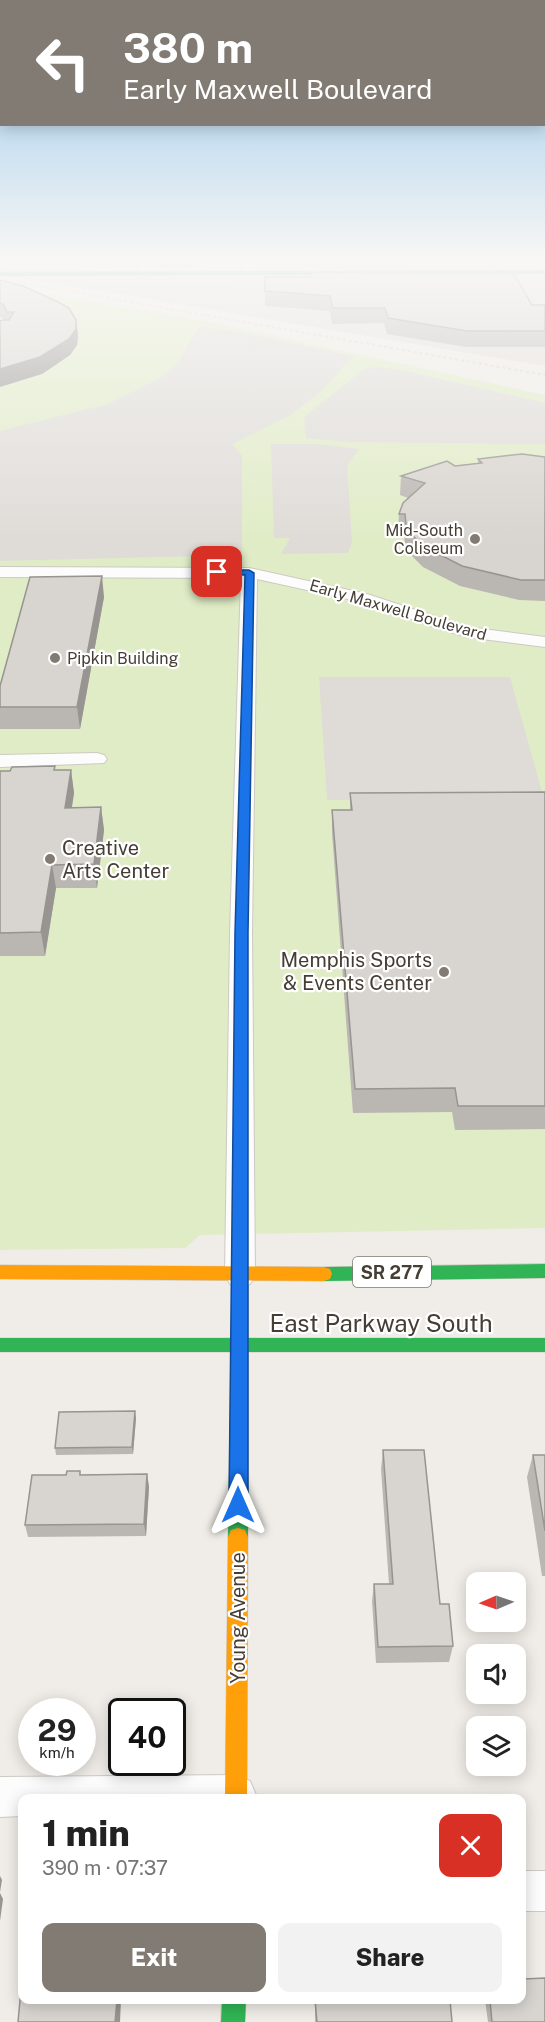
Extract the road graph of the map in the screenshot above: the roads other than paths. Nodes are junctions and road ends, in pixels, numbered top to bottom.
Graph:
1 (0, 572) edge
2 (249, 573) junction
3 (545, 642) edge
4 (97, 759) dead end
5 (0, 761) edge
6 (545, 1271) edge
7 (0, 1272) edge
8 (240, 1275) junction
9 (0, 1345) edge
10 (545, 1345) edge
11 (240, 1346) junction
12 (236, 1794) edge
13 (0, 1797) edge
14 (18, 1797) edge
15 (526, 1891) edge
16 (545, 1891) edge
17 (234, 2004) edge
18 (233, 2022) edge

1 - 2 street, Early Maxwell Boulevard
2 - 3 street, Early Maxwell Boulevard
2 - 8 street, Young Avenue
4 - 5 street
6 - 8 main road, SR 277
7 - 8 main road, SR 277
8 - 11 main road, Young Avenue
9 - 11 main road, East Parkway South
10 - 11 main road, East Parkway South
11 - 12 main road, Young Avenue
13 - 14 street
15 - 16 street
17 - 18 main road

